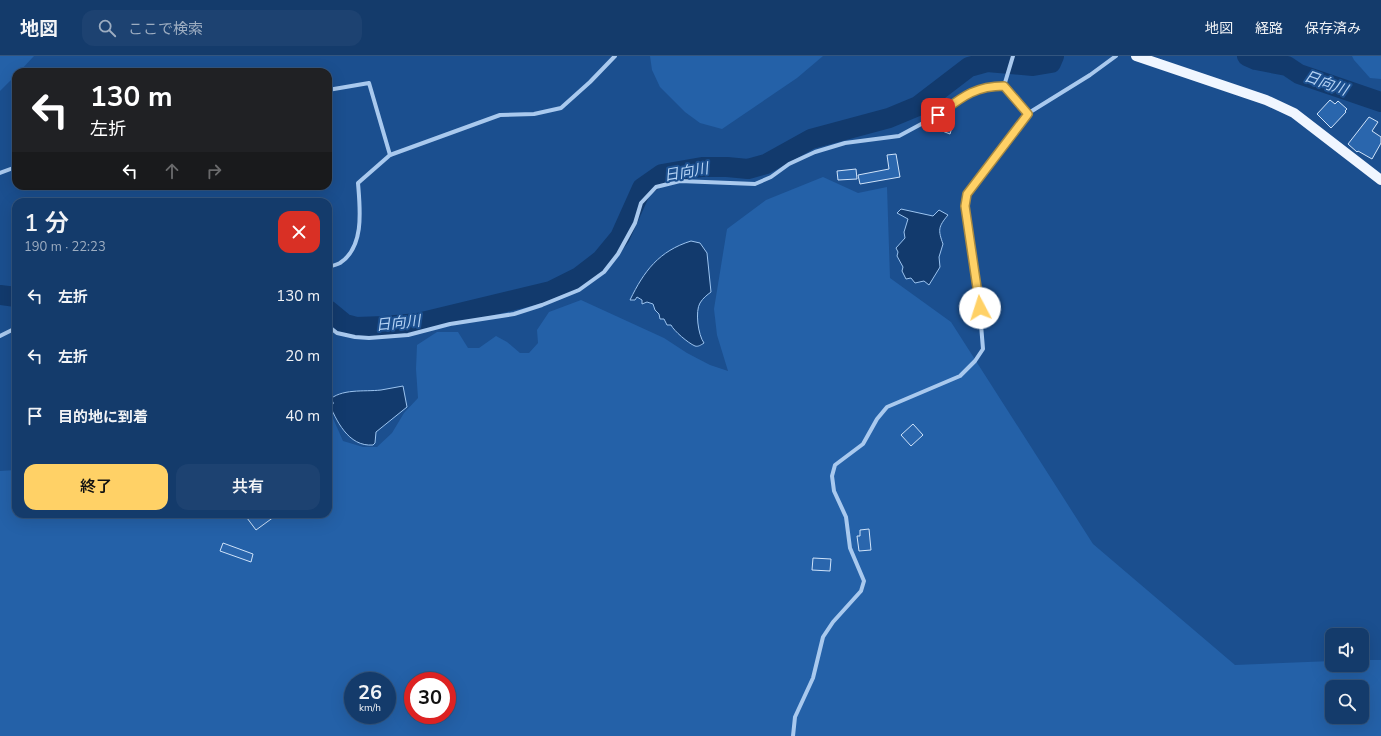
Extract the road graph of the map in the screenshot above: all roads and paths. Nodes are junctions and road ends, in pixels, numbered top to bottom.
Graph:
1 (615, 56) edge
2 (1116, 56) edge
3 (1136, 56) edge
4 (1013, 57) edge
5 (1004, 86) junction
6 (332, 89) edge
7 (1028, 114) junction
8 (390, 155) junction
9 (12, 168) edge
10 (0, 173) edge
11 (1381, 180) edge
12 (332, 266) edge
13 (332, 329) edge
14 (12, 330) edge
15 (0, 336) edge
16 (793, 736) edge

1 - 8 street
2 - 7 street
3 - 11 main road
4 - 5 street
5 - 7 street
5 - 13 street
6 - 8 street
7 - 16 street
8 - 12 street
9 - 10 street
14 - 15 street

